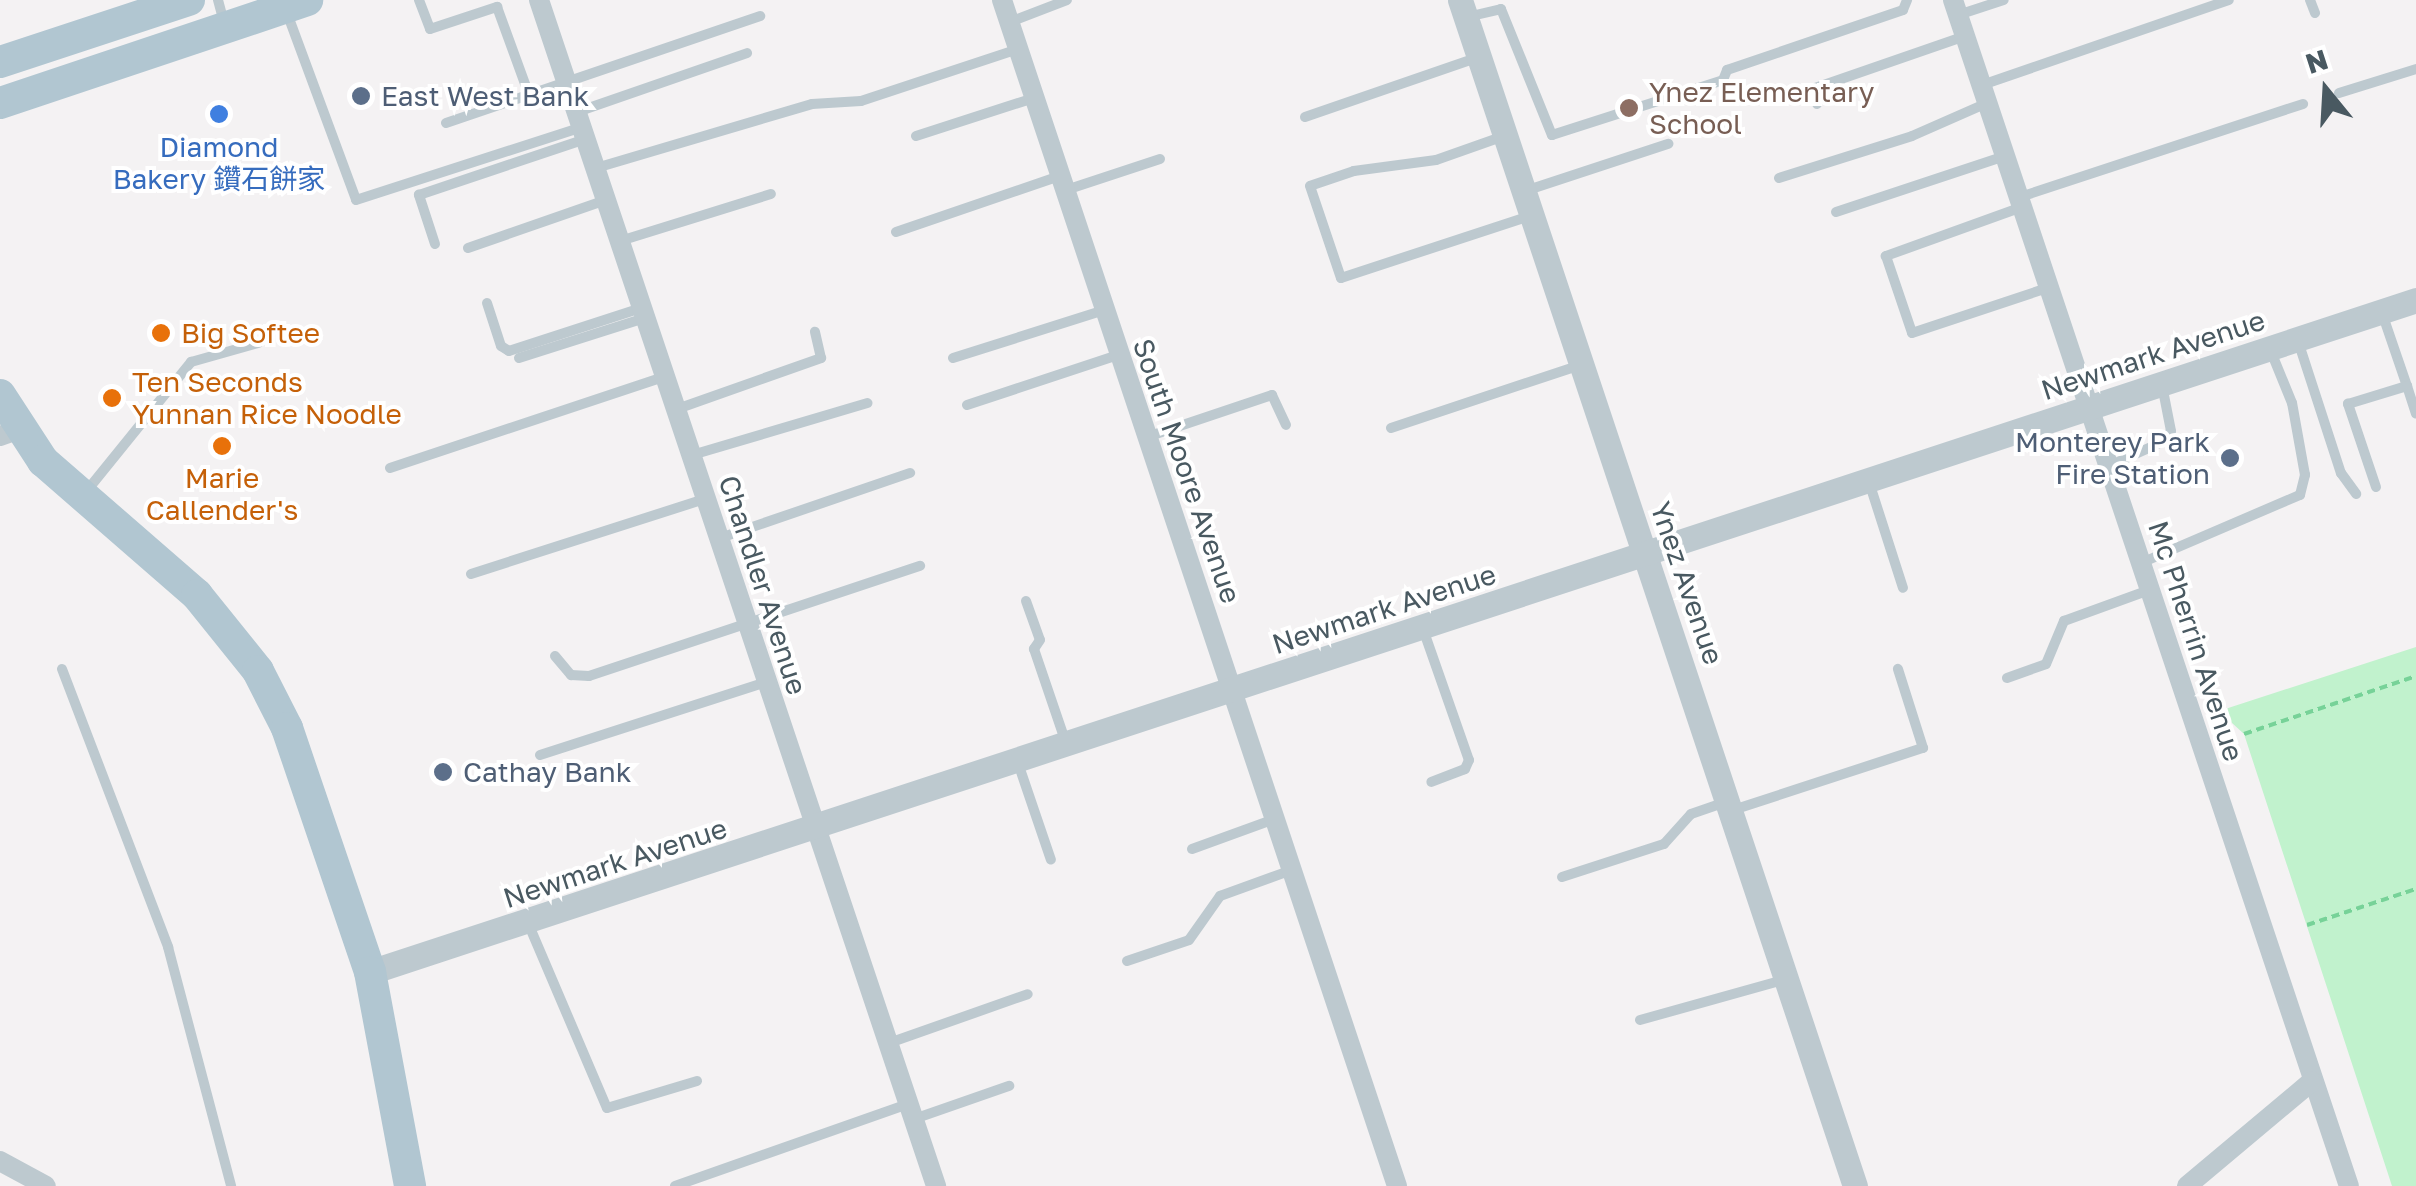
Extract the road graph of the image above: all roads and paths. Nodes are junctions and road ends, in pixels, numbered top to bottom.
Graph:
1 (188, 0) edge
2 (419, 0) edge
3 (540, 0) edge
4 (1002, 0) edge
5 (1082, 0) edge
6 (1907, 0) edge
7 (2004, 0) edge
8 (2228, 0) edge
9 (2310, 0) edge
10 (1067, 2) edge
11 (296, 4) edge
12 (1956, 8) edge
13 (1463, 9) edge
14 (2315, 13) dead end
15 (222, 14) edge
16 (760, 16) dead end
17 (1010, 22) junction
18 (1965, 36) junction
19 (1019, 49) junction
20 (747, 53) dead end
21 (1479, 58) junction
22 (0, 62) edge
23 (2416, 69) edge
24 (568, 83) junction
25 (1985, 94) junction
26 (2339, 94) dead end
27 (528, 96) junction
28 (1035, 97) junction
29 (0, 102) edge
30 (1817, 104) dead end
31 (2304, 104) dead end
32 (1305, 117) dead end
33 (446, 122) dead end
34 (582, 126) junction
35 (1505, 135) junction
36 (916, 136) dead end
37 (1668, 144) dead end
38 (2006, 156) junction
39 (1160, 159) dead end
40 (596, 168) junction
41 (1779, 178) dead end
42 (1063, 183) junction
43 (770, 194) dead end
44 (607, 200) junction
45 (2021, 202) junction
46 (1528, 203) junction
47 (1836, 212) dead end
48 (896, 232) dead end
49 (620, 241) junction
50 (434, 244) dead end
51 (468, 248) dead end
52 (2050, 287) junction
53 (2416, 300) edge
54 (486, 303) dead end
55 (1104, 310) junction
56 (644, 312) junction
57 (2382, 312) junction
58 (815, 332) dead end
59 (2297, 340) junction
60 (258, 342) dead end
61 (2270, 348) junction
62 (1118, 354) junction
63 (519, 358) dead end
64 (952, 358) dead end
65 (1582, 364) junction
66 (665, 376) junction
67 (2162, 384) junction
68 (2407, 386) junction
69 (0, 395) edge
70 (866, 403) dead end
71 (967, 405) dead end
72 (2090, 408) junction
73 (676, 410) junction
74 (2416, 414) edge
75 (1286, 424) dead end
76 (1391, 428) dead end
77 (10, 433) edge
78 (1146, 438) junction
79 (691, 455) junction
80 (2110, 466) junction
81 (390, 468) dead end
82 (910, 473) dead end
83 (1869, 481) junction
84 (2376, 488) dead end
85 (2356, 494) dead end
86 (82, 497) junction
87 (706, 499) junction
88 (718, 539) junction
89 (1645, 555) junction
90 (2141, 563) junction
91 (920, 566) dead end
92 (471, 574) dead end
93 (1904, 588) dead end
94 (2150, 590) junction
95 (1026, 601) dead end
96 (747, 625) junction
97 (1423, 628) junction
98 (555, 656) dead end
99 (62, 670) dead end
100 (1898, 670) dead end
101 (2416, 676) edge
102 (2007, 678) dead end
103 (766, 682) junction
104 (1232, 691) junction
105 (2244, 734) dead end
106 (1067, 746) junction
107 (540, 755) dead end
108 (1018, 762) junction
109 (1431, 782) dead end
110 (1730, 806) junction
111 (1272, 820) junction
112 (816, 828) junction
113 (1192, 849) dead end
114 (1051, 860) dead end
115 (1290, 871) junction
116 (1562, 877) dead end
117 (2416, 889) edge
118 (528, 922) junction
119 (2307, 925) dead end
120 (1126, 961) dead end
121 (370, 972) junction
122 (1788, 978) junction
123 (1028, 994) dead end
124 (1640, 1020) dead end
125 (888, 1044) junction
126 (697, 1081) dead end
127 (2312, 1081) junction
128 (1009, 1086) dead end
129 (911, 1112) junction
130 (0, 1161) edge
131 (46, 1186) edge
132 (230, 1186) edge
133 (410, 1186) edge
134 (675, 1186) edge
135 (936, 1186) edge
136 (1396, 1186) edge
137 (1856, 1186) edge
138 (2187, 1186) edge
139 (2349, 1186) edge

1 - 22 main road
2 - 27 lane
3 - 24 street, Chandler Avenue
4 - 17 street, South Moore Avenue
5 - 10 lane
6 - 13 lane
7 - 12 lane
8 - 25 lane
9 - 14 lane
10 - 17 lane
11 - 15 main road
11 - 34 lane
12 - 18 street, Mc Pherrin Avenue
13 - 21 street, Ynez Avenue
15 - 29 main road
16 - 24 lane
17 - 19 street, South Moore Avenue
18 - 25 street, Mc Pherrin Avenue
18 - 30 lane
19 - 28 street, South Moore Avenue
19 - 40 lane
20 - 34 lane
21 - 32 lane
21 - 35 street, Ynez Avenue
23 - 26 lane
24 - 27 lane
24 - 34 street, Chandler Avenue
25 - 38 street, Mc Pherrin Avenue
25 - 41 lane
27 - 33 lane
28 - 36 lane
28 - 42 street, South Moore Avenue
31 - 45 lane
34 - 40 street, Chandler Avenue
34 - 50 lane
35 - 46 street, Ynez Avenue
35 - 46 lane
37 - 46 lane
38 - 45 street, Mc Pherrin Avenue
38 - 47 lane
39 - 42 lane
40 - 44 street, Chandler Avenue
42 - 48 lane
42 - 55 street, South Moore Avenue
43 - 49 lane
44 - 49 street, Chandler Avenue
44 - 51 lane
45 - 52 street, Mc Pherrin Avenue
45 - 52 lane
46 - 65 street, Ynez Avenue
49 - 56 street, Chandler Avenue
52 - 72 street, Mc Pherrin Avenue
53 - 57 street, Newmark Avenue
54 - 56 lane
55 - 62 street, South Moore Avenue
55 - 64 lane
56 - 63 lane
56 - 66 street, Chandler Avenue
57 - 59 street, Newmark Avenue
57 - 68 lane
58 - 73 lane
59 - 61 street, Newmark Avenue
59 - 85 lane
60 - 86 lane
61 - 67 street, Newmark Avenue
61 - 90 lane
62 - 71 lane
62 - 78 street, South Moore Avenue
65 - 76 lane
65 - 89 street, Ynez Avenue
66 - 73 street, Chandler Avenue
66 - 81 lane
67 - 72 street, Newmark Avenue
67 - 80 lane
68 - 74 lane
68 - 84 lane
69 - 77 main road
70 - 79 lane
72 - 80 street, Mc Pherrin Avenue
72 - 83 street, Newmark Avenue
73 - 79 street, Chandler Avenue
75 - 78 lane
77 - 86 main road
78 - 104 street, South Moore Avenue
79 - 87 street, Chandler Avenue
80 - 90 street, Mc Pherrin Avenue
82 - 88 lane
83 - 89 street, Newmark Avenue
83 - 93 lane
86 - 121 main road
87 - 88 street, Chandler Avenue
87 - 92 lane
88 - 96 street, Chandler Avenue
89 - 97 street, Newmark Avenue
89 - 110 street, Ynez Avenue
90 - 94 street, Mc Pherrin Avenue
91 - 96 lane
94 - 102 lane
94 - 127 street, Mc Pherrin Avenue
95 - 106 lane
96 - 98 lane
96 - 103 street, Chandler Avenue
97 - 104 street, Newmark Avenue
97 - 109 lane
99 - 132 lane
100 - 110 lane
101 - 105 path
103 - 107 lane
103 - 112 street, Chandler Avenue
104 - 106 street, Newmark Avenue
104 - 111 street, South Moore Avenue
106 - 108 street, Newmark Avenue
108 - 112 street, Newmark Avenue
108 - 114 lane
110 - 116 lane
110 - 122 street, Ynez Avenue
111 - 113 lane
111 - 115 street, South Moore Avenue
112 - 118 street, Newmark Avenue
112 - 125 street, Chandler Avenue
115 - 120 lane
115 - 136 street, South Moore Avenue
117 - 119 path
118 - 121 street, Newmark Avenue
118 - 126 lane
121 - 133 main road
122 - 124 lane
122 - 137 street, Ynez Avenue
123 - 125 lane
125 - 129 street, Chandler Avenue
127 - 138 street
127 - 139 street, Mc Pherrin Avenue
128 - 129 lane
129 - 134 lane
129 - 135 street, Chandler Avenue
130 - 131 street

